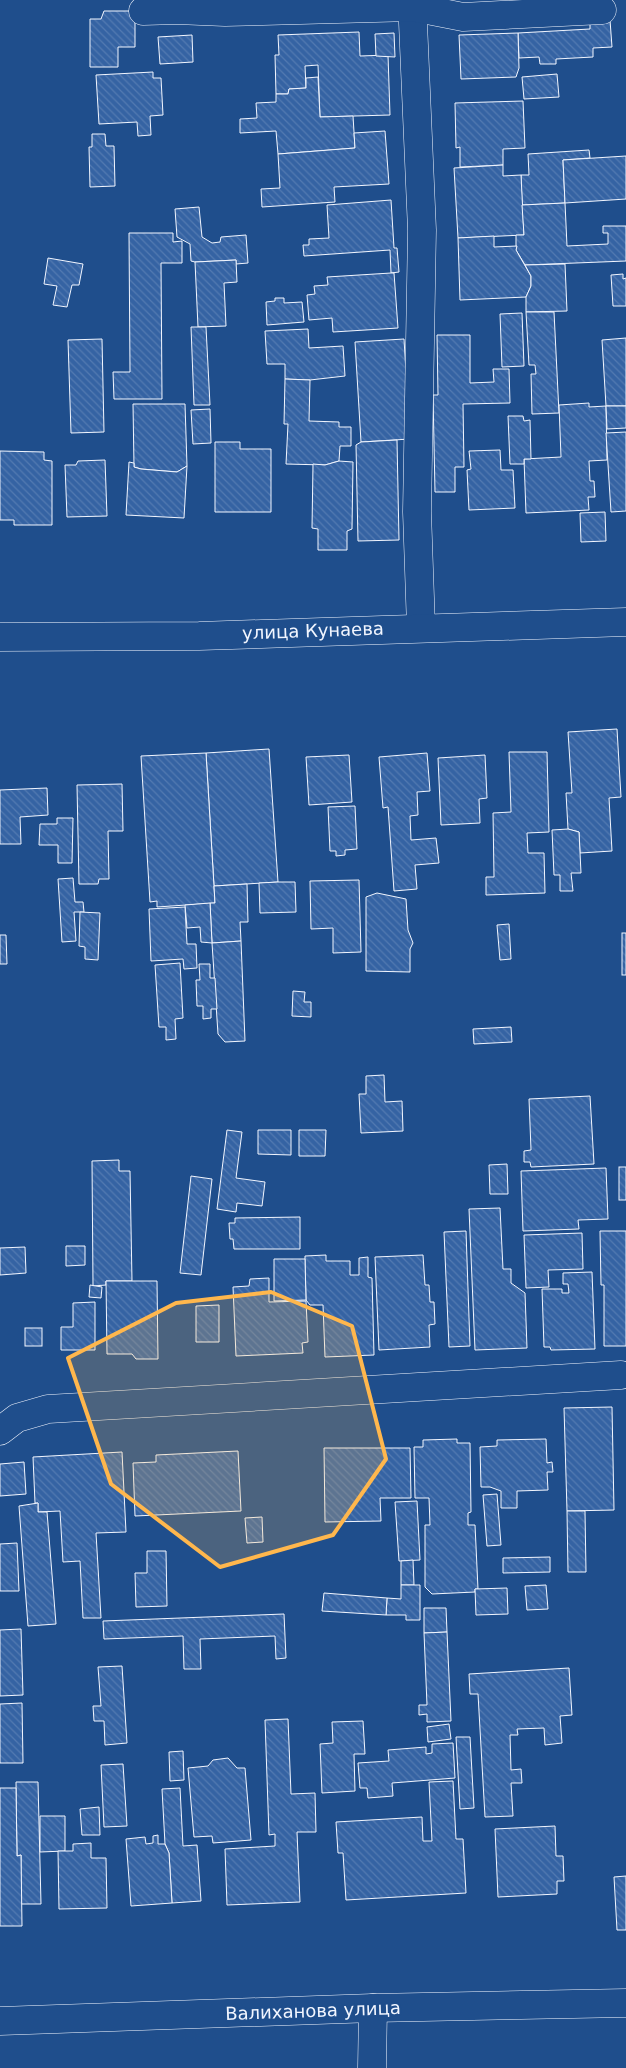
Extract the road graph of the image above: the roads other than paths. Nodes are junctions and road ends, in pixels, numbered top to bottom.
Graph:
1 (412, 3) edge
2 (602, 10) dead end
3 (143, 11) dead end
4 (626, 622) edge
5 (421, 628) junction
6 (0, 637) edge
7 (621, 1375) dead end
8 (0, 1431) edge
9 (626, 2003) edge
10 (372, 2008) junction
11 (0, 2021) edge
12 (372, 2068) edge

1 - 2 street
1 - 3 street
1 - 5 street
4 - 5 street, улица Кунаева
5 - 6 street, улица Кунаева
7 - 8 street
9 - 10 street, Валиханова улица
10 - 11 street, Валиханова улица
10 - 12 street

